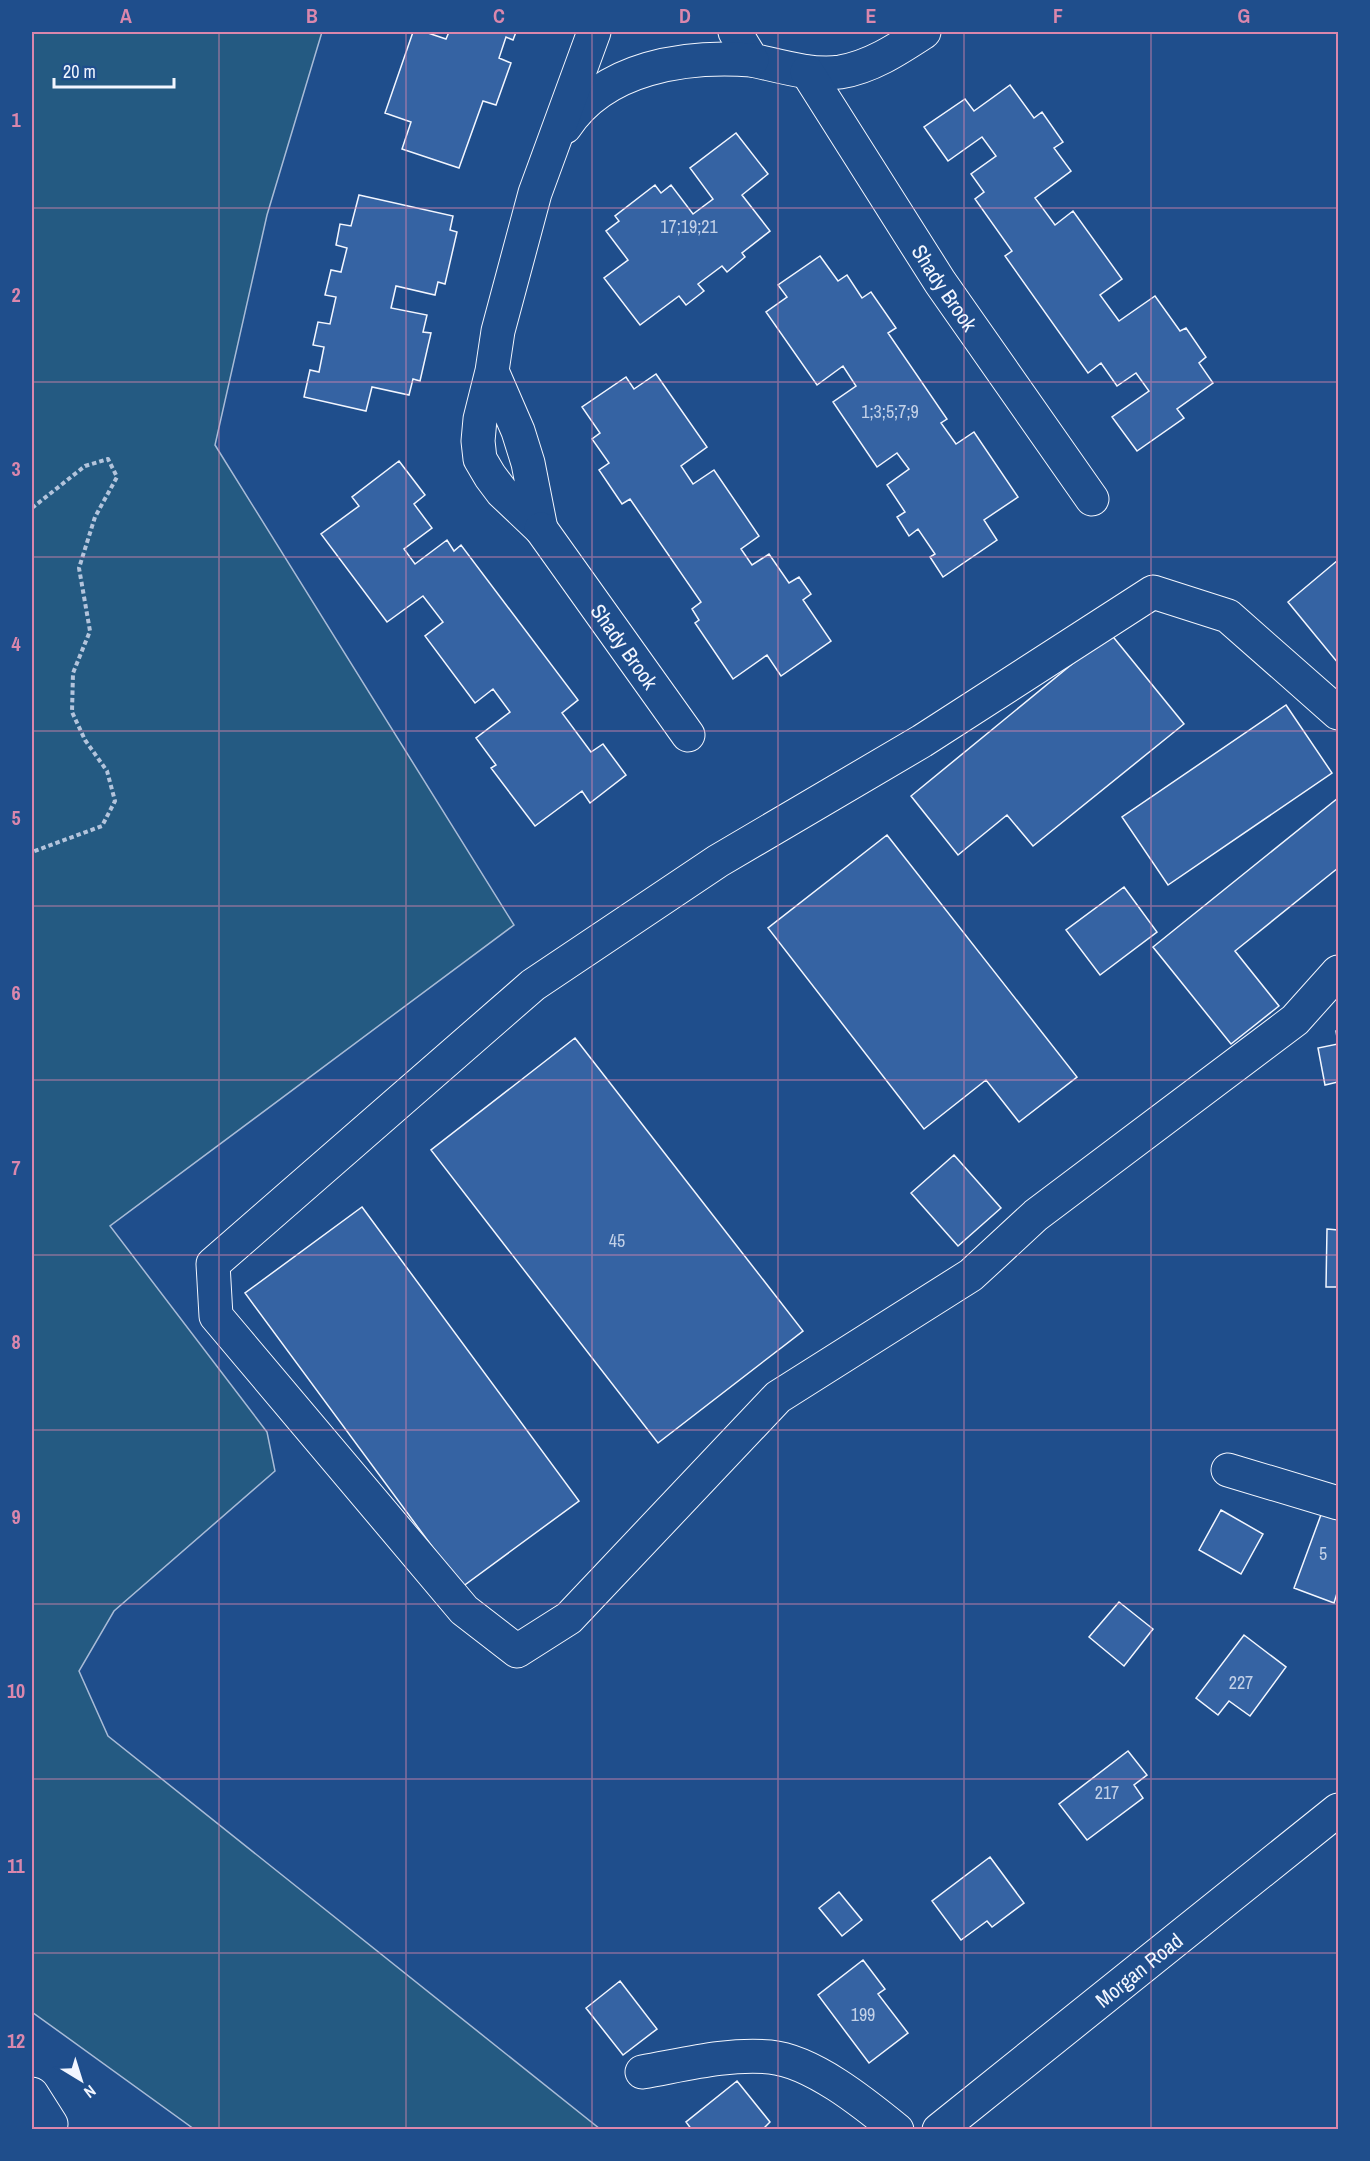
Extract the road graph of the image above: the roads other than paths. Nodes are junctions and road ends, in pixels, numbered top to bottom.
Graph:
1 (594, 32) edge
2 (735, 32) edge
3 (924, 32) edge
4 (752, 60) junction
5 (807, 72) junction
6 (550, 148) junction
7 (492, 371) junction
8 (1092, 499) dead end
9 (541, 529) junction
10 (1338, 713) edge
11 (688, 735) dead end
12 (1338, 972) edge
13 (1228, 1470) dead end
14 (1338, 1503) edge
15 (1338, 1810) edge
16 (642, 2072) dead end
17 (32, 2094) edge
18 (50, 2130) edge
19 (897, 2130) edge
20 (939, 2130) edge

1 - 6 street, Shady Brook
2 - 4 street
3 - 5 street, Shady Brook
4 - 5 street, Shady Brook
4 - 6 street, Shady Brook
5 - 8 street, Shady Brook
6 - 7 street, Shady Brook
7 - 9 street, Shady Brook
7 - 9 street, Shady Brook
9 - 11 street, Shady Brook
10 - 12 street
13 - 14 street
15 - 20 street, Morgan Road
16 - 19 street
17 - 18 street

